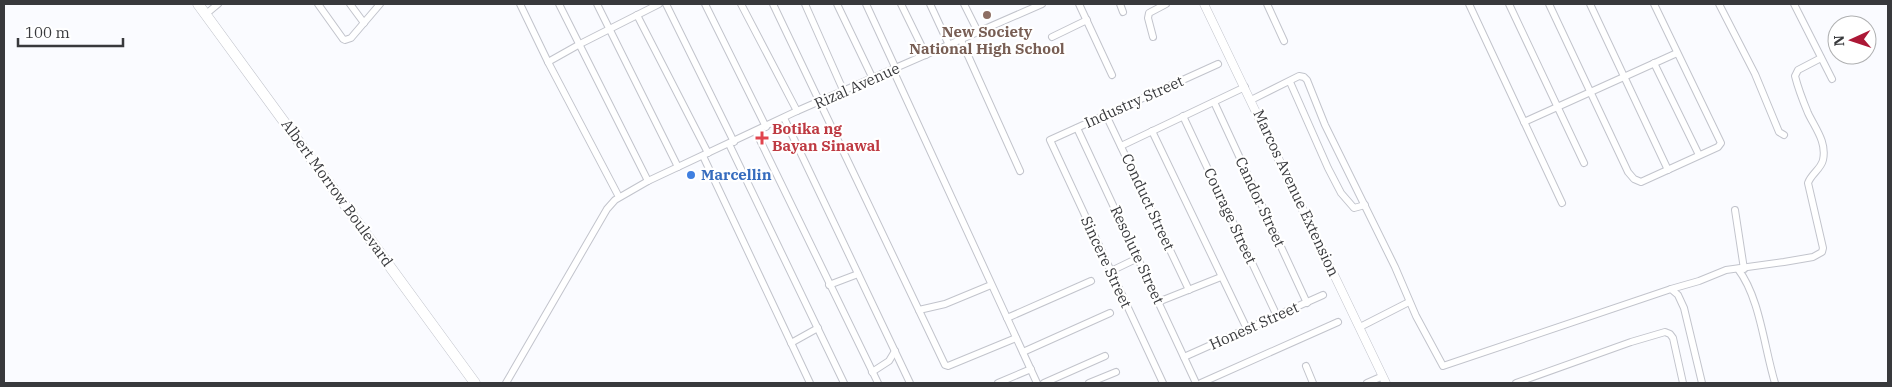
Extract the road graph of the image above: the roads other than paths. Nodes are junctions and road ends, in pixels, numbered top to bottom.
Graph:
1 (198, 4) edge
2 (218, 4) edge
3 (318, 4) edge
4 (350, 4) edge
5 (380, 4) edge
6 (520, 4) edge
7 (559, 4) edge
8 (597, 4) edge
9 (659, 4) edge
10 (666, 4) edge
11 (705, 4) edge
12 (741, 4) edge
13 (773, 4) edge
14 (805, 4) edge
15 (837, 4) edge
16 (866, 4) edge
17 (902, 4) edge
18 (930, 4) edge
19 (964, 4) edge
20 (1042, 4) edge
21 (1079, 4) edge
22 (1120, 4) edge
23 (1166, 4) edge
24 (1204, 4) edge
25 (1266, 4) edge
26 (1469, 4) edge
27 (1550, 4) edge
28 (1590, 4) edge
29 (1654, 4) edge
30 (1719, 4) edge
31 (1794, 4) edge
32 (1510, 6) edge
33 (1123, 12) dead end
34 (206, 14) junction
35 (637, 15) junction
36 (1087, 20) junction
37 (364, 23) junction
38 (610, 29) junction
39 (978, 32) junction
40 (1052, 37) dead end
41 (1153, 37) dead end
42 (961, 40) junction
43 (1284, 41) dead end
44 (580, 44) junction
45 (950, 45) junction
46 (1677, 53) junction
47 (926, 55) junction
48 (1821, 58) junction
49 (548, 62) junction
50 (1654, 63) junction
51 (1218, 64) dead end
52 (895, 69) junction
53 (1112, 75) dead end
54 (1624, 76) junction
55 (873, 79) junction
56 (1832, 79) dead end
57 (1290, 82) junction
58 (1245, 87) junction
59 (844, 92) junction
60 (1590, 92) junction
61 (1251, 100) junction
62 (821, 102) junction
63 (1214, 102) junction
64 (1558, 107) junction
65 (797, 112) junction
66 (1106, 114) junction
67 (1183, 116) junction
68 (784, 118) junction
69 (1524, 122) junction
70 (766, 127) junction
71 (1077, 128) junction
72 (1152, 131) junction
73 (756, 132) junction
74 (1784, 135) dead end
75 (1050, 140) joint
76 (732, 143) junction
77 (1121, 146) junction
78 (705, 155) junction
79 (1699, 155) junction
80 (1584, 163) dead end
81 (678, 167) junction
82 (1020, 170) dead end
83 (1668, 170) junction
84 (648, 180) junction
85 (619, 197) junction
86 (1562, 203) dead end
87 (1365, 205) junction
88 (1735, 210) dead end
89 (1138, 258) junction
90 (1741, 269) junction
91 (1110, 271) junction
92 (858, 274) junction
93 (1221, 277) junction
94 (1091, 281) dead end
95 (829, 285) junction
96 (990, 285) junction
97 (1671, 289) junction
98 (1189, 290) junction
99 (1324, 296) dead end
100 (1158, 302) junction
101 (1409, 302) junction
102 (1307, 303) junction
103 (919, 310) junction
104 (1110, 313) dead end
105 (1277, 316) junction
106 (1007, 318) junction
107 (1338, 322) dead end
108 (1360, 327) junction
109 (818, 328) junction
110 (1247, 330) junction
111 (1016, 338) junction
112 (791, 343) junction
113 (895, 351) junction
114 (1023, 352) junction
115 (1105, 356) dead end
116 (1184, 357) junction
117 (1306, 366) dead end
118 (1031, 369) junction
119 (872, 372) junction
120 (1116, 372) dead end
121 (1384, 379) edge
122 (475, 383) edge
123 (506, 383) edge
124 (810, 383) edge
125 (844, 383) edge
126 (878, 383) edge
127 (910, 383) edge
128 (998, 383) edge
129 (1037, 383) edge
130 (1044, 383) edge
131 (1089, 383) edge
132 (1163, 383) edge
133 (1196, 383) edge
134 (1201, 383) edge
135 (1314, 383) edge
136 (1366, 383) edge
137 (1516, 383) edge
138 (1683, 383) edge
139 (1702, 383) edge
140 (1775, 383) edge

1 - 34 main road, Albert Morrow Boulevard
2 - 34 street
3 - 37 street
4 - 37 street
5 - 37 street
6 - 49 street
7 - 44 street
8 - 38 street
9 - 35 street
10 - 76 street
11 - 70 street
12 - 65 street
13 - 62 street
14 - 59 street
15 - 55 street
16 - 52 street
17 - 47 street
18 - 45 street
19 - 39 street
20 - 39 street, Rizal Avenue
21 - 36 street
22 - 33 street
23 - 41 street
24 - 58 street, Marcos Avenue Extension
25 - 43 street
26 - 69 street
27 - 60 street
28 - 54 street
29 - 46 street
30 - 74 street
31 - 48 street
32 - 64 street
34 - 122 main road, Albert Morrow Boulevard
35 - 38 street
35 - 78 street
36 - 40 street
36 - 53 street
38 - 44 street
38 - 81 street
39 - 42 street, Rizal Avenue
42 - 45 street, Rizal Avenue
42 - 82 street
44 - 49 street
44 - 84 street
45 - 47 street, Rizal Avenue
46 - 50 street
46 - 79 street
47 - 52 street, Rizal Avenue
48 - 56 street
48 - 90 street
49 - 85 street
50 - 54 street
50 - 79 street
51 - 66 street, Industry Street
52 - 55 street, Rizal Avenue
52 - 96 street
54 - 60 street
54 - 83 street
55 - 59 street, Rizal Avenue
57 - 61 street
57 - 87 street
57 - 87 street
58 - 61 street, Marcos Avenue Extension
58 - 63 street
59 - 62 street, Rizal Avenue
60 - 64 street
60 - 83 street
61 - 108 street, Marcos Avenue Extension
62 - 65 street, Rizal Avenue
62 - 103 street
63 - 67 street
63 - 102 street, Candor Street
64 - 69 street
64 - 80 street
65 - 68 street, Rizal Avenue
66 - 71 street, Industry Street
66 - 77 street, Conduct Street
67 - 72 street
67 - 105 street, Courage Street
68 - 70 street, Rizal Avenue
68 - 92 street
69 - 86 street
70 - 73 street, Rizal Avenue
71 - 75 street, Industry Street
71 - 89 street, Resolute Street
72 - 77 street
72 - 93 street
73 - 76 street, Rizal Avenue
73 - 95 street
75 - 91 street, Sincere Street
76 - 78 street, Rizal Avenue
76 - 109 street
77 - 98 street, Conduct Street
78 - 81 street, Rizal Avenue
78 - 112 street
79 - 83 street
81 - 84 street, Rizal Avenue
84 - 85 street, Rizal Avenue
85 - 123 street, Rizal Avenue
87 - 101 street
88 - 90 street
89 - 91 street
89 - 100 street, Resolute Street
90 - 97 street
90 - 140 street
91 - 132 street, Sincere Street
92 - 95 street
92 - 113 street
93 - 98 street
93 - 110 street
94 - 106 street
95 - 119 street
96 - 103 street
96 - 106 street
97 - 101 street
97 - 139 street
98 - 100 street
99 - 102 street, Honest Street
100 - 116 street, Resolute Street
101 - 108 street
102 - 105 street, Honest Street
103 - 111 street
104 - 114 street
105 - 110 street, Honest Street
106 - 111 street
107 - 134 street
108 - 121 street, Marcos Avenue Extension
109 - 112 street
109 - 125 street
110 - 116 street, Honest Street
111 - 114 street
112 - 124 street
113 - 119 street
113 - 127 street
114 - 118 street
115 - 130 street
116 - 133 street, Resolute Street
117 - 135 street
118 - 128 street
118 - 129 street
119 - 126 street
120 - 131 street
121 - 136 street
137 - 138 street

